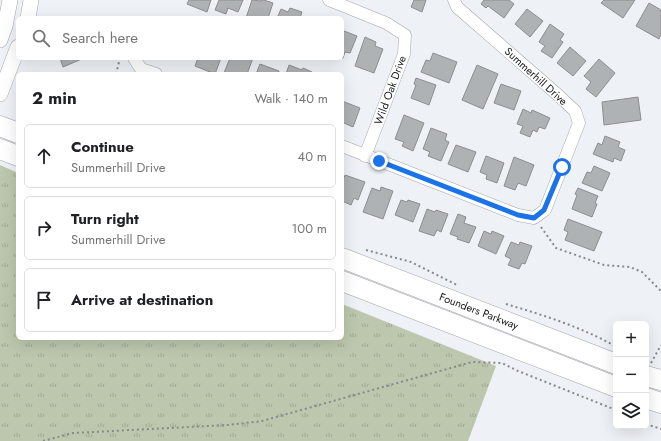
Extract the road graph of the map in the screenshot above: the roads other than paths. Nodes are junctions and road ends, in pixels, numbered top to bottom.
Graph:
1 (10, 0) edge
2 (31, 0) edge
3 (329, 0) edge
4 (454, 0) edge
5 (28, 16) edge
6 (0, 40) edge
7 (16, 52) edge
8 (136, 60) edge
9 (151, 72) edge
10 (0, 94) edge
11 (0, 126) edge
12 (16, 132) edge
13 (344, 147) edge
14 (0, 149) edge
15 (16, 155) edge
16 (365, 156) junction
17 (344, 259) edge
18 (344, 282) edge
19 (613, 363) edge
20 (613, 386) edge
21 (649, 399) edge
22 (661, 403) edge

1 - 6 street
2 - 5 street
3 - 16 street, Wild Oak Drive
4 - 16 street, Summerhill Drive
7 - 10 street
8 - 9 street
11 - 12 highway
13 - 16 street
14 - 15 highway
17 - 19 highway, Founders Parkway
18 - 20 highway, Founders Parkway
21 - 22 highway

